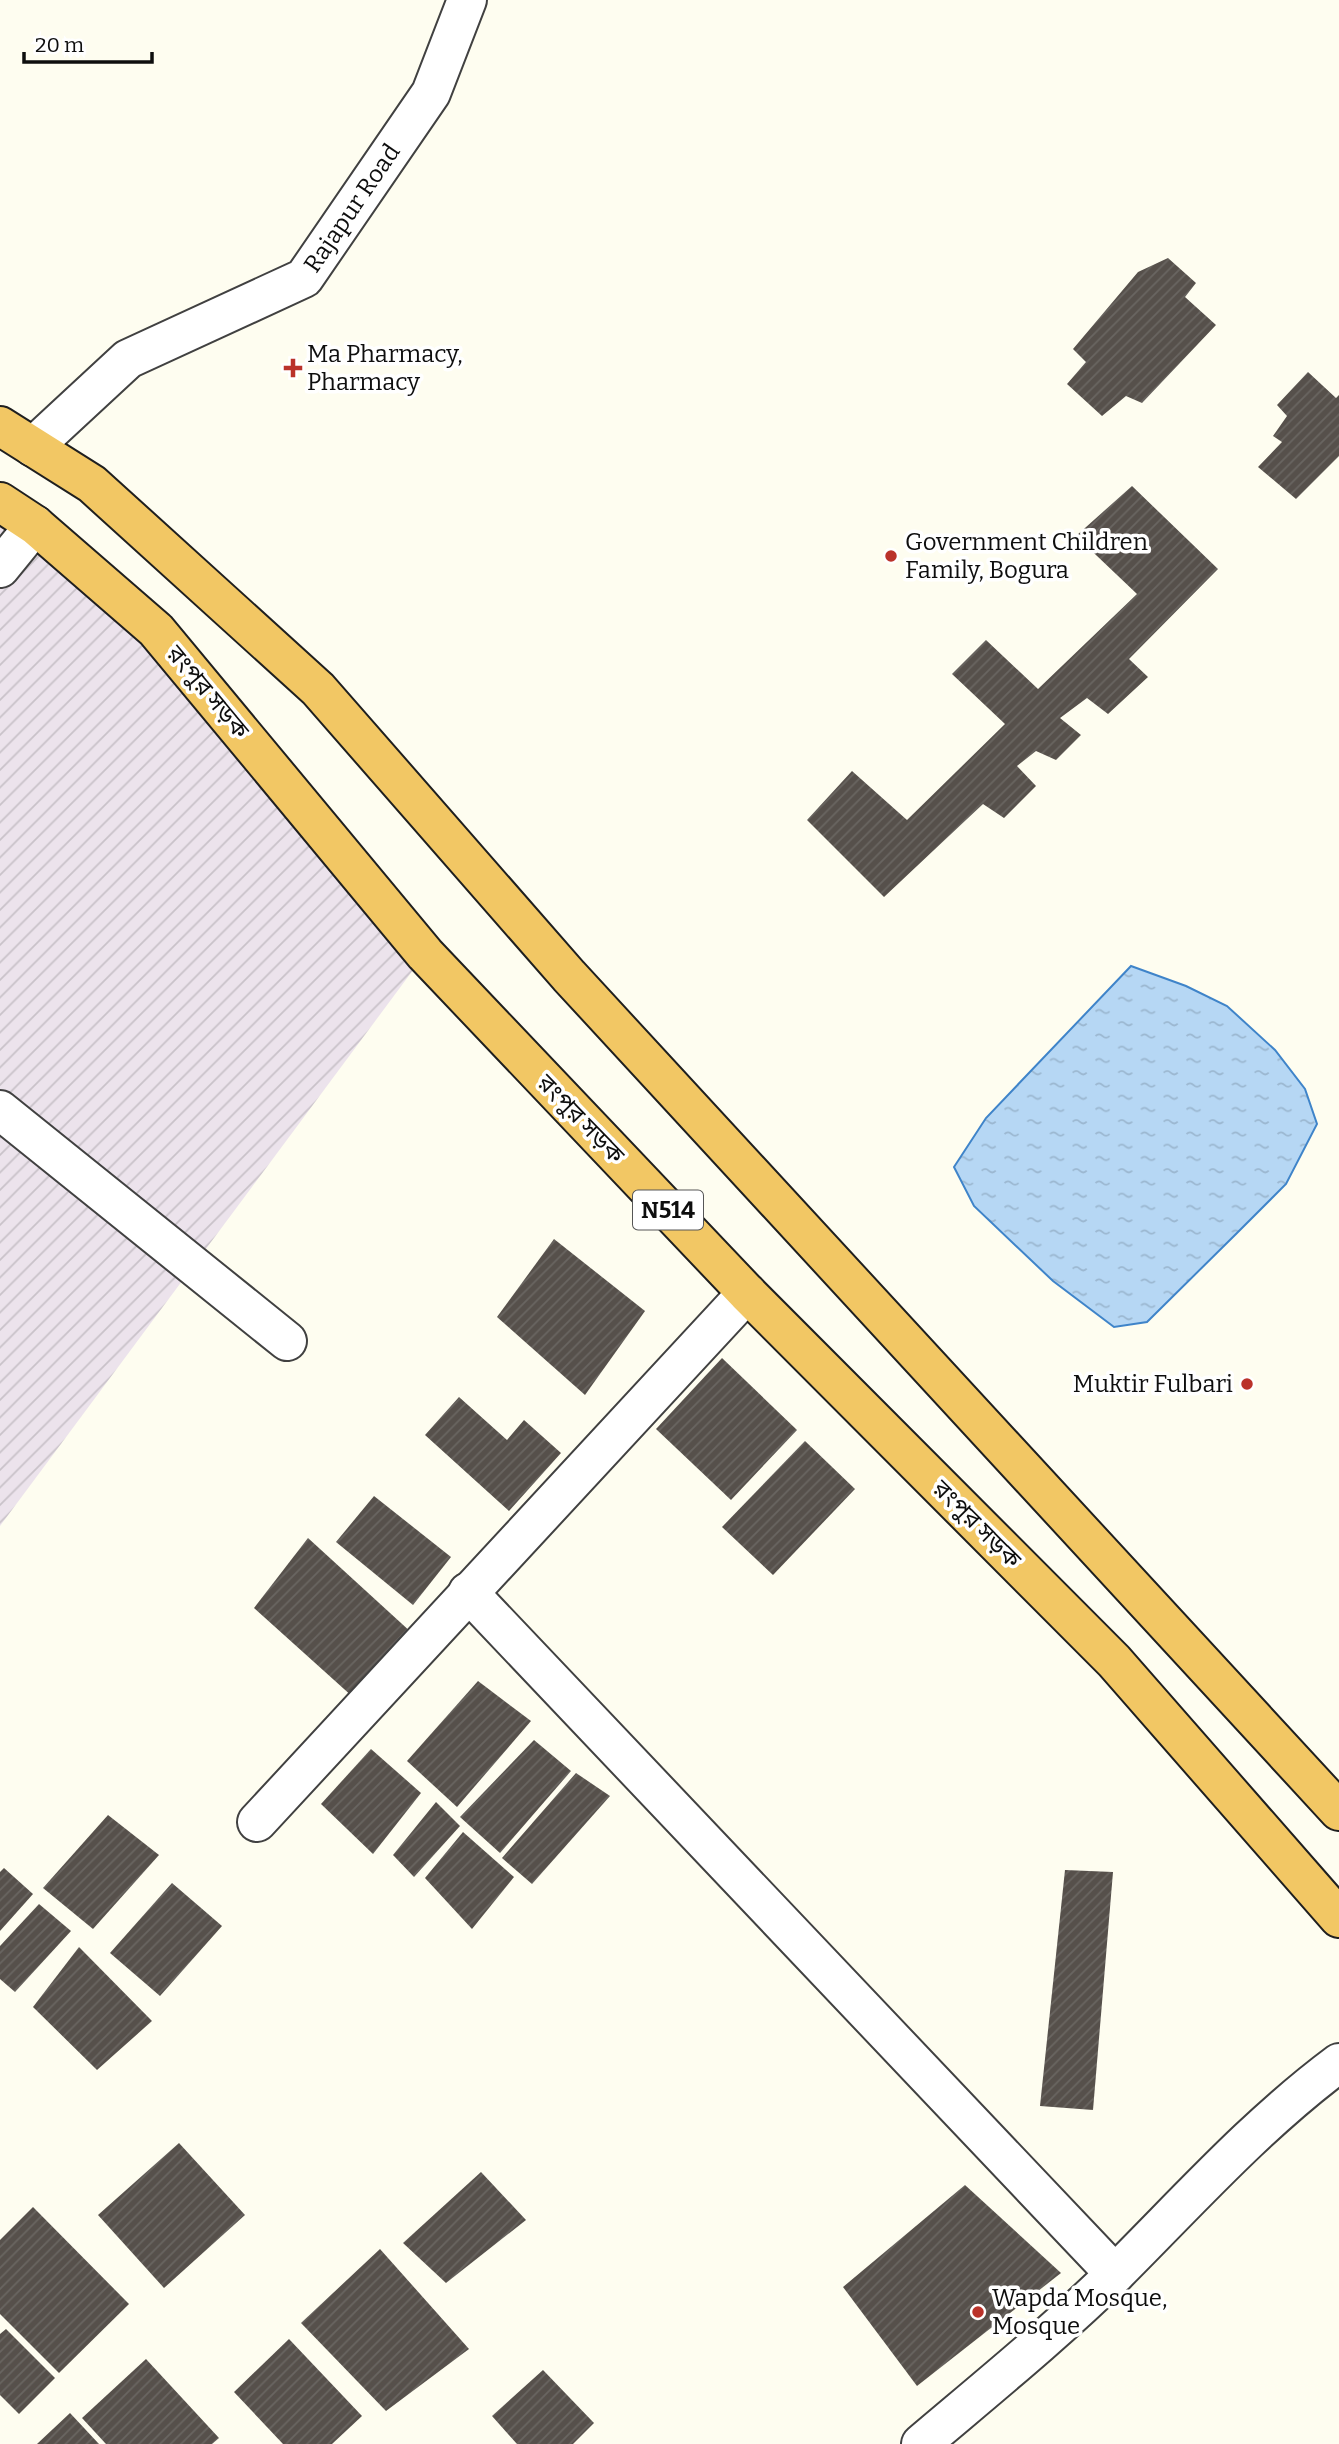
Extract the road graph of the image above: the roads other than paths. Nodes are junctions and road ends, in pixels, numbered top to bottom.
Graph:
1 (467, 0) edge
2 (0, 426) edge
3 (33, 447) junction
4 (0, 502) edge
5 (35, 525) junction
6 (0, 568) edge
7 (0, 1110) edge
8 (747, 1293) junction
9 (287, 1341) dead end
10 (468, 1592) junction
11 (1339, 1811) edge
12 (257, 1822) dead end
13 (1339, 1918) edge
14 (1339, 2063) edge
15 (1115, 2274) junction
16 (921, 2444) edge

1 - 3 street, Rajapur Road
2 - 3 highway
3 - 11 highway
4 - 5 highway, রংপুর সড়ক / N514
5 - 6 street
5 - 8 highway, রংপুর সড়ক / N514
7 - 9 street
8 - 10 street
8 - 13 highway, রংপুর সড়ক / N514
10 - 12 street
10 - 15 street
14 - 15 street
15 - 16 street

